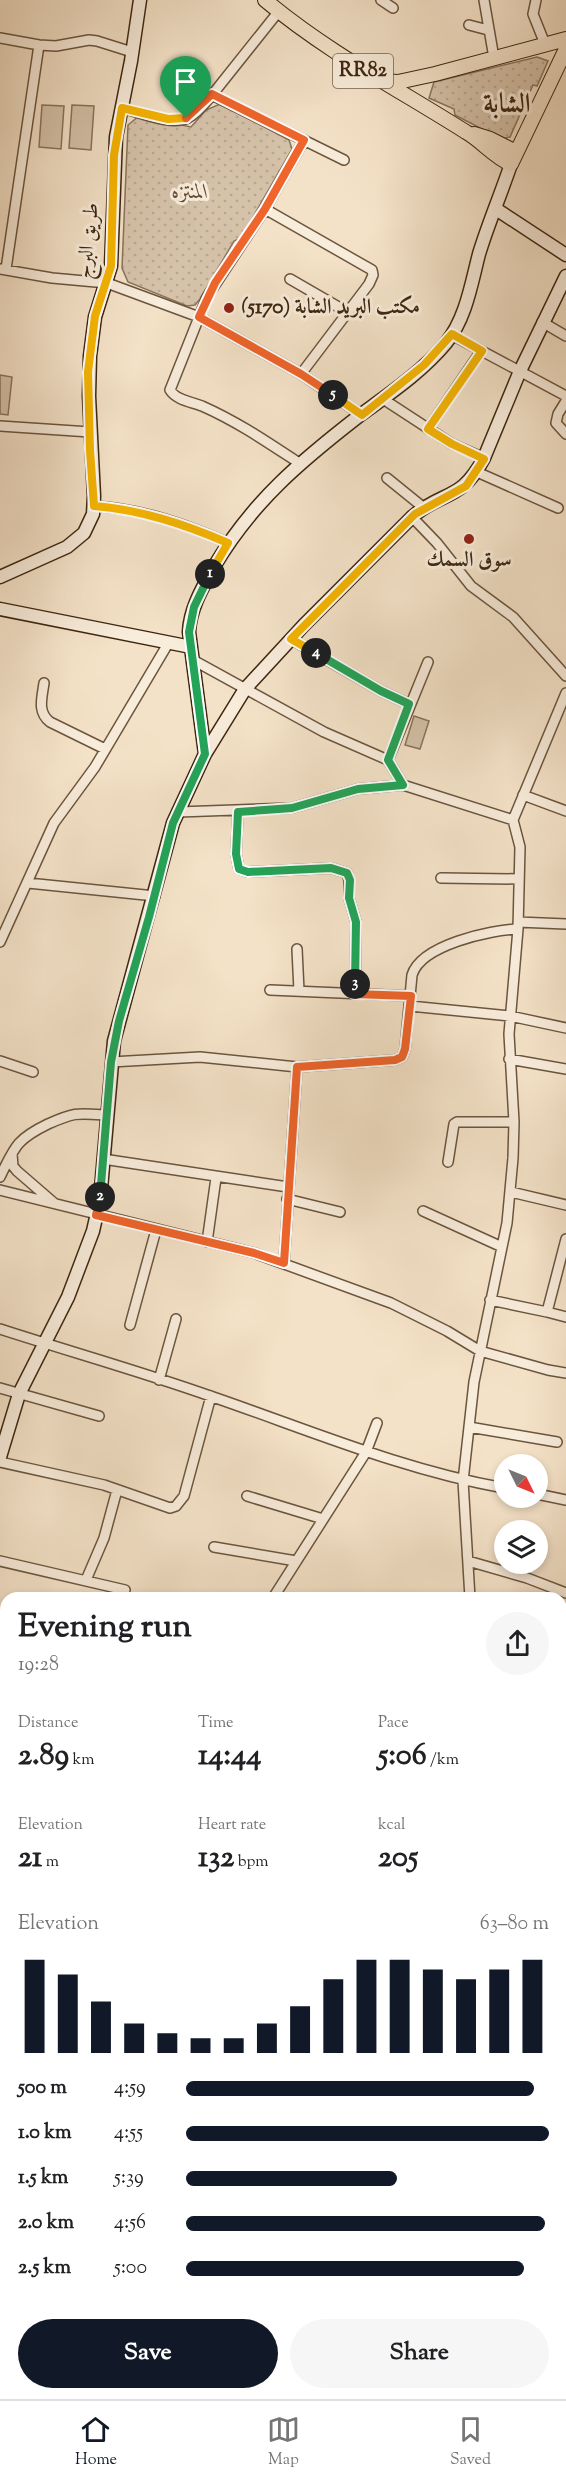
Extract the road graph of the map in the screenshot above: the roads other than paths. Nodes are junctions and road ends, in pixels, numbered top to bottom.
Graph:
1 (140, 0) edge
2 (381, 0) edge
3 (484, 0) edge
4 (536, 0) edge
5 (271, 4) edge
6 (393, 8) dead end
7 (469, 25) dead end
8 (488, 30) junction
9 (0, 38) edge
10 (566, 39) edge
11 (546, 44) junction
12 (39, 45) junction
13 (132, 52) junction
14 (564, 54) edge
15 (494, 58) junction
16 (435, 74) junction
17 (379, 80) junction
18 (212, 94) junction
19 (416, 102) junction
20 (122, 108) junction
21 (304, 140) junction
22 (514, 158) junction
23 (344, 160) dead end
24 (265, 209) junction
25 (496, 209) junction
26 (566, 255) edge
27 (2, 271) edge
28 (566, 276) edge
29 (290, 279) dead end
30 (107, 283) junction
31 (347, 312) junction
32 (199, 317) junction
33 (542, 322) junction
34 (452, 334) junction
35 (566, 336) edge
36 (482, 351) junction
37 (520, 371) junction
38 (301, 374) junction
39 (566, 396) edge
40 (383, 399) junction
41 (566, 401) edge
42 (362, 415) junction
43 (0, 426) edge
44 (428, 429) junction
45 (90, 432) junction
46 (566, 434) edge
47 (484, 459) junction
48 (299, 463) junction
49 (477, 472) junction
50 (387, 478) dead end
51 (94, 506) junction
52 (424, 508) junction
53 (558, 508) dead end
54 (412, 517) junction
55 (228, 543) junction
56 (0, 577) edge
57 (0, 609) edge
58 (291, 639) junction
59 (169, 642) junction
60 (191, 647) junction
61 (193, 660) junction
62 (428, 662) dead end
63 (566, 676) edge
64 (44, 683) dead end
65 (245, 689) junction
66 (566, 693) edge
67 (409, 704) junction
68 (105, 749) junction
69 (205, 754) junction
70 (388, 760) junction
71 (403, 785) junction
72 (523, 795) junction
73 (566, 811) edge
74 (178, 812) junction
75 (238, 812) junction
76 (513, 820) junction
77 (441, 878) dead end
78 (519, 879) junction
79 (28, 883) junction
80 (155, 896) junction
81 (566, 924) edge
82 (518, 926) junction
83 (0, 942) edge
84 (297, 949) dead end
85 (270, 990) dead end
86 (299, 992) junction
87 (354, 994) junction
88 (411, 996) junction
89 (410, 1006) junction
90 (510, 1016) junction
91 (566, 1028) edge
92 (509, 1059) junction
93 (0, 1060) edge
94 (111, 1062) junction
95 (297, 1067) junction
96 (566, 1069) edge
97 (33, 1072) dead end
98 (106, 1115) junction
99 (514, 1122) junction
100 (12, 1152) junction
101 (103, 1159) junction
102 (448, 1162) dead end
103 (0, 1177) edge
104 (216, 1178) junction
105 (288, 1187) junction
106 (0, 1190) edge
107 (511, 1192) junction
108 (287, 1199) junction
109 (56, 1205) junction
110 (566, 1205) edge
111 (423, 1210) dead end
112 (340, 1212) dead end
113 (96, 1215) junction
114 (156, 1230) junction
115 (566, 1239) edge
116 (207, 1242) junction
117 (502, 1247) junction
118 (284, 1263) junction
119 (563, 1268) edge
120 (490, 1300) junction
121 (547, 1312) junction
122 (566, 1317) edge
123 (176, 1319) dead end
124 (130, 1325) dead end
125 (0, 1329) edge
126 (45, 1344) junction
127 (480, 1351) junction
128 (566, 1371) edge
129 (159, 1380) junction
130 (0, 1388) edge
131 (19, 1394) junction
132 (212, 1396) junction
133 (99, 1416) dead end
134 (377, 1423) dead end
135 (469, 1427) junction
136 (4, 1433) edge
137 (557, 1442) dead end
138 (366, 1452) junction
139 (0, 1457) edge
140 (0, 1462) edge
141 (463, 1481) junction
142 (494, 1486) edge
143 (117, 1490) junction
144 (247, 1496) dead end
145 (548, 1496) edge
146 (566, 1500) edge
147 (323, 1519) junction
148 (214, 1547) dead end
149 (0, 1561) edge
150 (296, 1561) junction
151 (468, 1562) junction
152 (86, 1580) junction
153 (125, 1590) dead end
154 (277, 1592) edge
155 (470, 1592) edge
156 (563, 1592) edge

1 - 13 street, طريق البرج
2 - 6 street
3 - 8 street
4 - 11 street
5 - 17 main road, RR82
5 - 18 street
7 - 8 street
8 - 15 street
9 - 12 street
10 - 11 main road
11 - 14 main road
11 - 15 main road
12 - 13 street
12 - 27 street
13 - 20 street, طريق البرج
14 - 22 main road
15 - 16 main road
16 - 17 main road
16 - 19 main road
17 - 19 main road, RR82
18 - 20 street
18 - 21 street
19 - 22 main road, RR82
20 - 30 street, طريق البرج
21 - 23 street
21 - 24 street
22 - 25 street
24 - 31 street
24 - 32 street
25 - 26 street
25 - 34 street
27 - 30 street
28 - 33 street
29 - 31 street
30 - 32 street
30 - 45 street, طريق البرج
31 - 38 street
32 - 38 street
32 - 48 street
33 - 35 street
33 - 37 street
34 - 36 street
34 - 40 street
36 - 37 street
36 - 44 street
37 - 39 street
37 - 47 street
38 - 42 street
40 - 42 street
40 - 44 street
41 - 46 street
42 - 48 street
43 - 45 street
44 - 47 street
45 - 51 street, طريق البرج
47 - 49 street
48 - 55 street
49 - 52 street
49 - 53 street
50 - 52 street
51 - 55 street
51 - 56 street, طريق البرج
52 - 54 street
54 - 58 street
54 - 63 street
55 - 60 street
57 - 59 street
58 - 65 street
58 - 67 street
59 - 60 street
59 - 68 street
60 - 61 street
61 - 65 street
61 - 69 street
62 - 67 street
64 - 68 street
65 - 69 street
65 - 70 street
66 - 72 street
67 - 70 street
68 - 79 street
69 - 74 street
70 - 71 street
71 - 75 street
71 - 76 street
72 - 73 street
72 - 76 street
74 - 75 street
74 - 80 street
75 - 87 street
76 - 78 street
77 - 78 street
78 - 82 street
79 - 80 street
79 - 83 street
80 - 94 street
81 - 82 street
82 - 88 street
82 - 90 street
84 - 86 street
85 - 86 street
86 - 87 street
87 - 88 street
88 - 89 street
89 - 90 street
89 - 95 street
90 - 91 street
90 - 92 street
92 - 96 street
92 - 99 street
93 - 97 street
94 - 95 street
94 - 98 street
95 - 105 street
98 - 100 street
98 - 101 street
99 - 102 street
99 - 107 street
100 - 103 street
100 - 109 street
101 - 104 street
101 - 113 street
104 - 105 street
104 - 116 street
105 - 108 street
106 - 109 street
107 - 110 street
107 - 117 street
108 - 112 street
108 - 118 street
109 - 113 street
111 - 117 street
113 - 114 street
113 - 126 street
114 - 116 street
114 - 124 street
115 - 119 street
116 - 118 street
117 - 120 street
118 - 127 street
119 - 121 street
120 - 121 street
120 - 127 street
121 - 122 street
123 - 129 street
125 - 126 street
126 - 129 street
126 - 131 street
127 - 128 street
127 - 135 street
129 - 132 street
130 - 131 street
131 - 133 street
131 - 136 street
132 - 138 street
132 - 143 street
134 - 138 street
135 - 137 street
135 - 141 street
136 - 139 street
138 - 141 street
138 - 147 street
140 - 143 street
141 - 142 street
141 - 151 street
143 - 152 street
144 - 147 street
145 - 146 street
147 - 150 street
148 - 150 street
149 - 152 street
150 - 154 street
151 - 155 street
151 - 156 street
152 - 153 street

